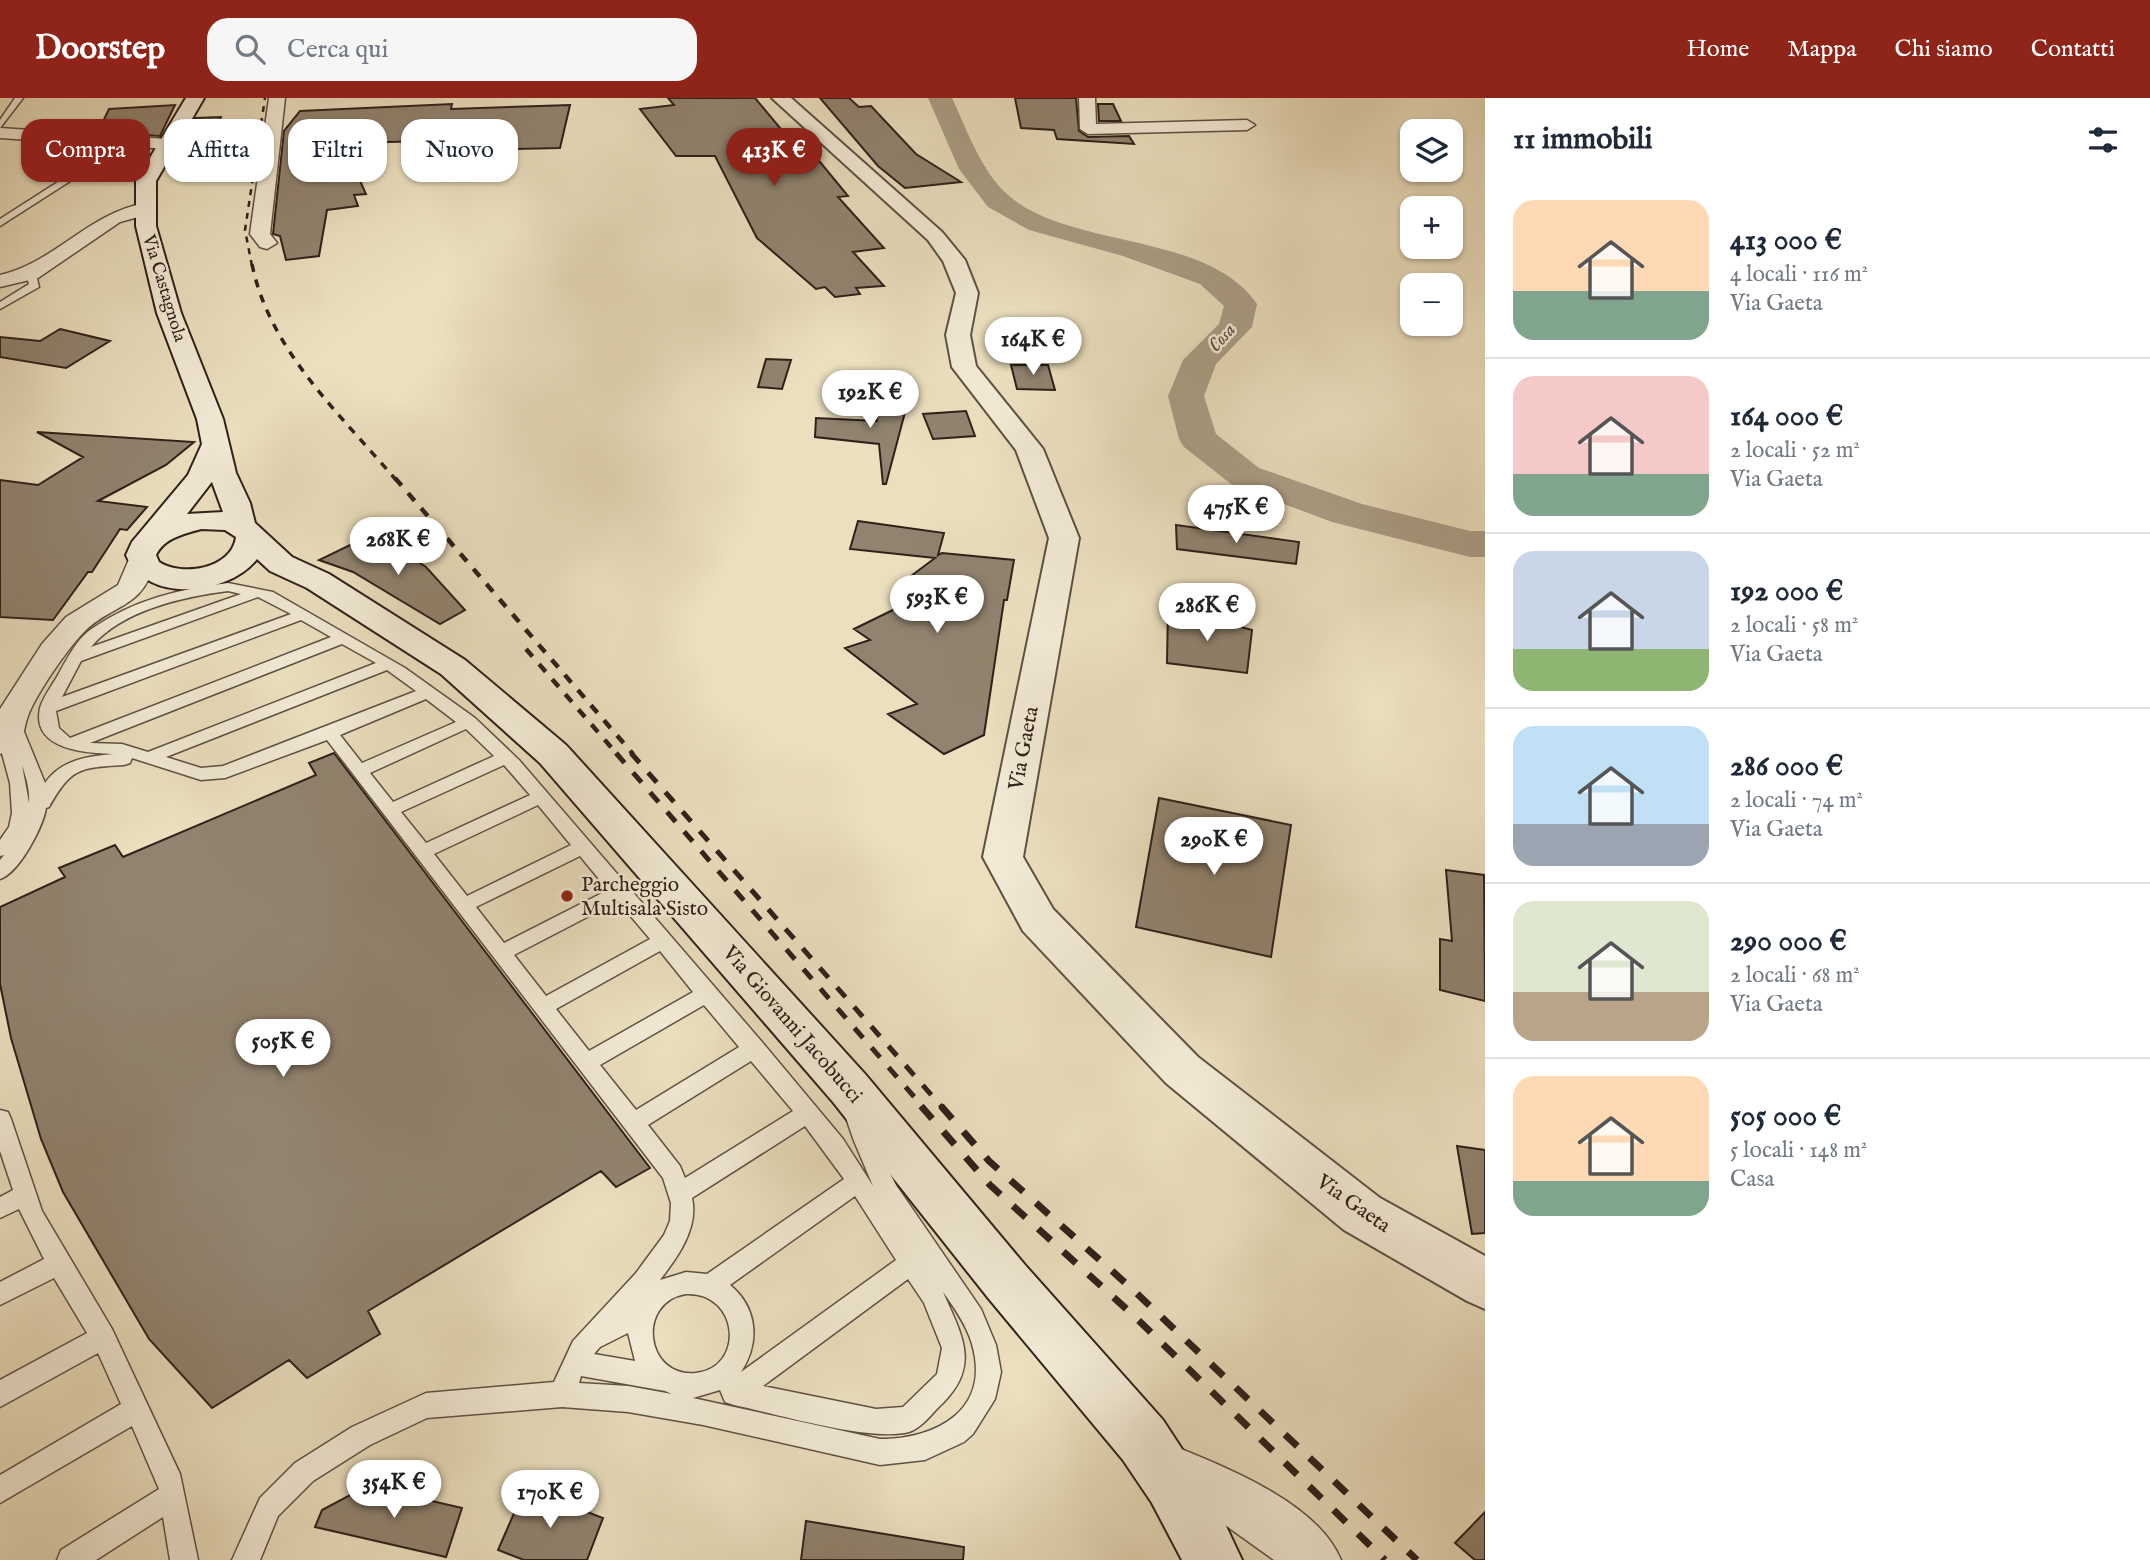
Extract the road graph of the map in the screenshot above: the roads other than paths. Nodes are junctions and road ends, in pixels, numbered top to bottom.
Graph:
1 (19, 98) edge
2 (195, 98) edge
3 (277, 98) edge
4 (781, 98) edge
5 (1087, 98) edge
6 (182, 119) edge
7 (1247, 125) dead end
8 (0, 126) edge
9 (0, 133) edge
10 (21, 135) edge
11 (164, 149) edge
12 (63, 182) edge
13 (146, 209) junction
14 (0, 223) edge
15 (267, 243) dead end
16 (31, 274) junction
17 (0, 281) edge
18 (0, 306) edge
19 (216, 443) junction
20 (246, 531) junction
21 (156, 535) junction
22 (140, 562) junction
23 (198, 576) junction
24 (257, 593) junction
25 (303, 615) junction
26 (344, 619) junction
27 (66, 651) junction
28 (388, 664) junction
29 (430, 691) junction
30 (48, 708) junction
31 (469, 722) junction
32 (330, 733) junction
33 (5, 734) edge
34 (71, 744) junction
35 (146, 757) junction
36 (506, 757) junction
37 (359, 771) junction
38 (541, 797) junction
39 (390, 810) junction
40 (38, 817) junction
41 (584, 846) junction
42 (0, 850) edge
43 (422, 852) junction
44 (0, 872) edge
45 (622, 891) junction
46 (464, 905) junction
47 (664, 940) junction
48 (501, 953) junction
49 (708, 993) junction
50 (542, 1007) junction
51 (755, 1048) junction
52 (586, 1063) junction
53 (849, 1088) junction
54 (807, 1113) junction
55 (633, 1123) junction
56 (1, 1127) edge
57 (858, 1182) junction
58 (679, 1194) junction
59 (26, 1195) junction
60 (0, 1208) edge
61 (58, 1263) junction
62 (911, 1263) junction
63 (1485, 1284) edge
64 (709, 1286) junction
65 (0, 1294) edge
66 (646, 1308) junction
67 (103, 1337) junction
68 (577, 1358) junction
69 (667, 1379) junction
70 (730, 1382) junction
71 (0, 1394) edge
72 (562, 1394) junction
73 (137, 1409) junction
74 (1163, 1467) junction
75 (0, 1490) edge
76 (173, 1495) junction
77 (71, 1560) edge
78 (184, 1560) edge
79 (246, 1560) edge
80 (1212, 1560) edge
81 (1314, 1560) edge

1 - 8 lane
2 - 6 main road, Via Castagnola
3 - 15 street
4 - 63 main road, Via Gaeta
5 - 7 street
9 - 10 street
11 - 13 main road, Via Castagnola
12 - 14 lane
13 - 16 street
13 - 19 main road, Via Castagnola
16 - 17 street
16 - 18 lane
19 - 20 main road, Via Castagnola
19 - 21 main road
20 - 21 main road
20 - 23 main road
20 - 26 main road
21 - 22 main road
22 - 23 main road
22 - 27 street
23 - 26 main road
23 - 27 street
24 - 25 lane
24 - 27 lane
24 - 27 lane
25 - 26 lane
25 - 30 lane
26 - 28 lane
26 - 34 lane
26 - 53 main road, Via Giovanni Jacobucci
27 - 30 lane
27 - 33 street
28 - 29 lane
28 - 35 lane
29 - 31 lane
29 - 32 lane
30 - 34 lane
31 - 36 lane
31 - 37 lane
32 - 35 lane
32 - 37 lane
33 - 40 lane
33 - 42 lane
34 - 35 lane
35 - 40 lane
36 - 38 lane
36 - 39 lane
37 - 39 lane
38 - 41 lane
38 - 43 lane
39 - 43 lane
40 - 44 lane
41 - 45 lane
41 - 46 lane
43 - 46 lane
45 - 47 lane
45 - 48 lane
46 - 48 lane
47 - 49 lane
47 - 50 lane
48 - 50 lane
49 - 51 lane
49 - 52 lane
50 - 52 lane
51 - 54 lane
51 - 55 lane
52 - 55 lane
53 - 72 lane
53 - 74 main road, Via Giovanni Jacobucci
54 - 57 lane
54 - 58 lane
55 - 58 lane
56 - 59 lane
57 - 62 lane
57 - 64 lane
58 - 68 lane
59 - 60 lane
59 - 61 lane
61 - 65 lane
61 - 67 lane
62 - 70 lane
62 - 70 lane
64 - 66 lane
64 - 70 lane
66 - 68 lane
66 - 69 lane
67 - 71 lane
67 - 73 lane
68 - 69 lane
68 - 72 lane
69 - 70 lane
72 - 79 lane
73 - 75 lane
73 - 76 lane
74 - 80 main road
74 - 81 street
76 - 77 lane
76 - 78 lane

